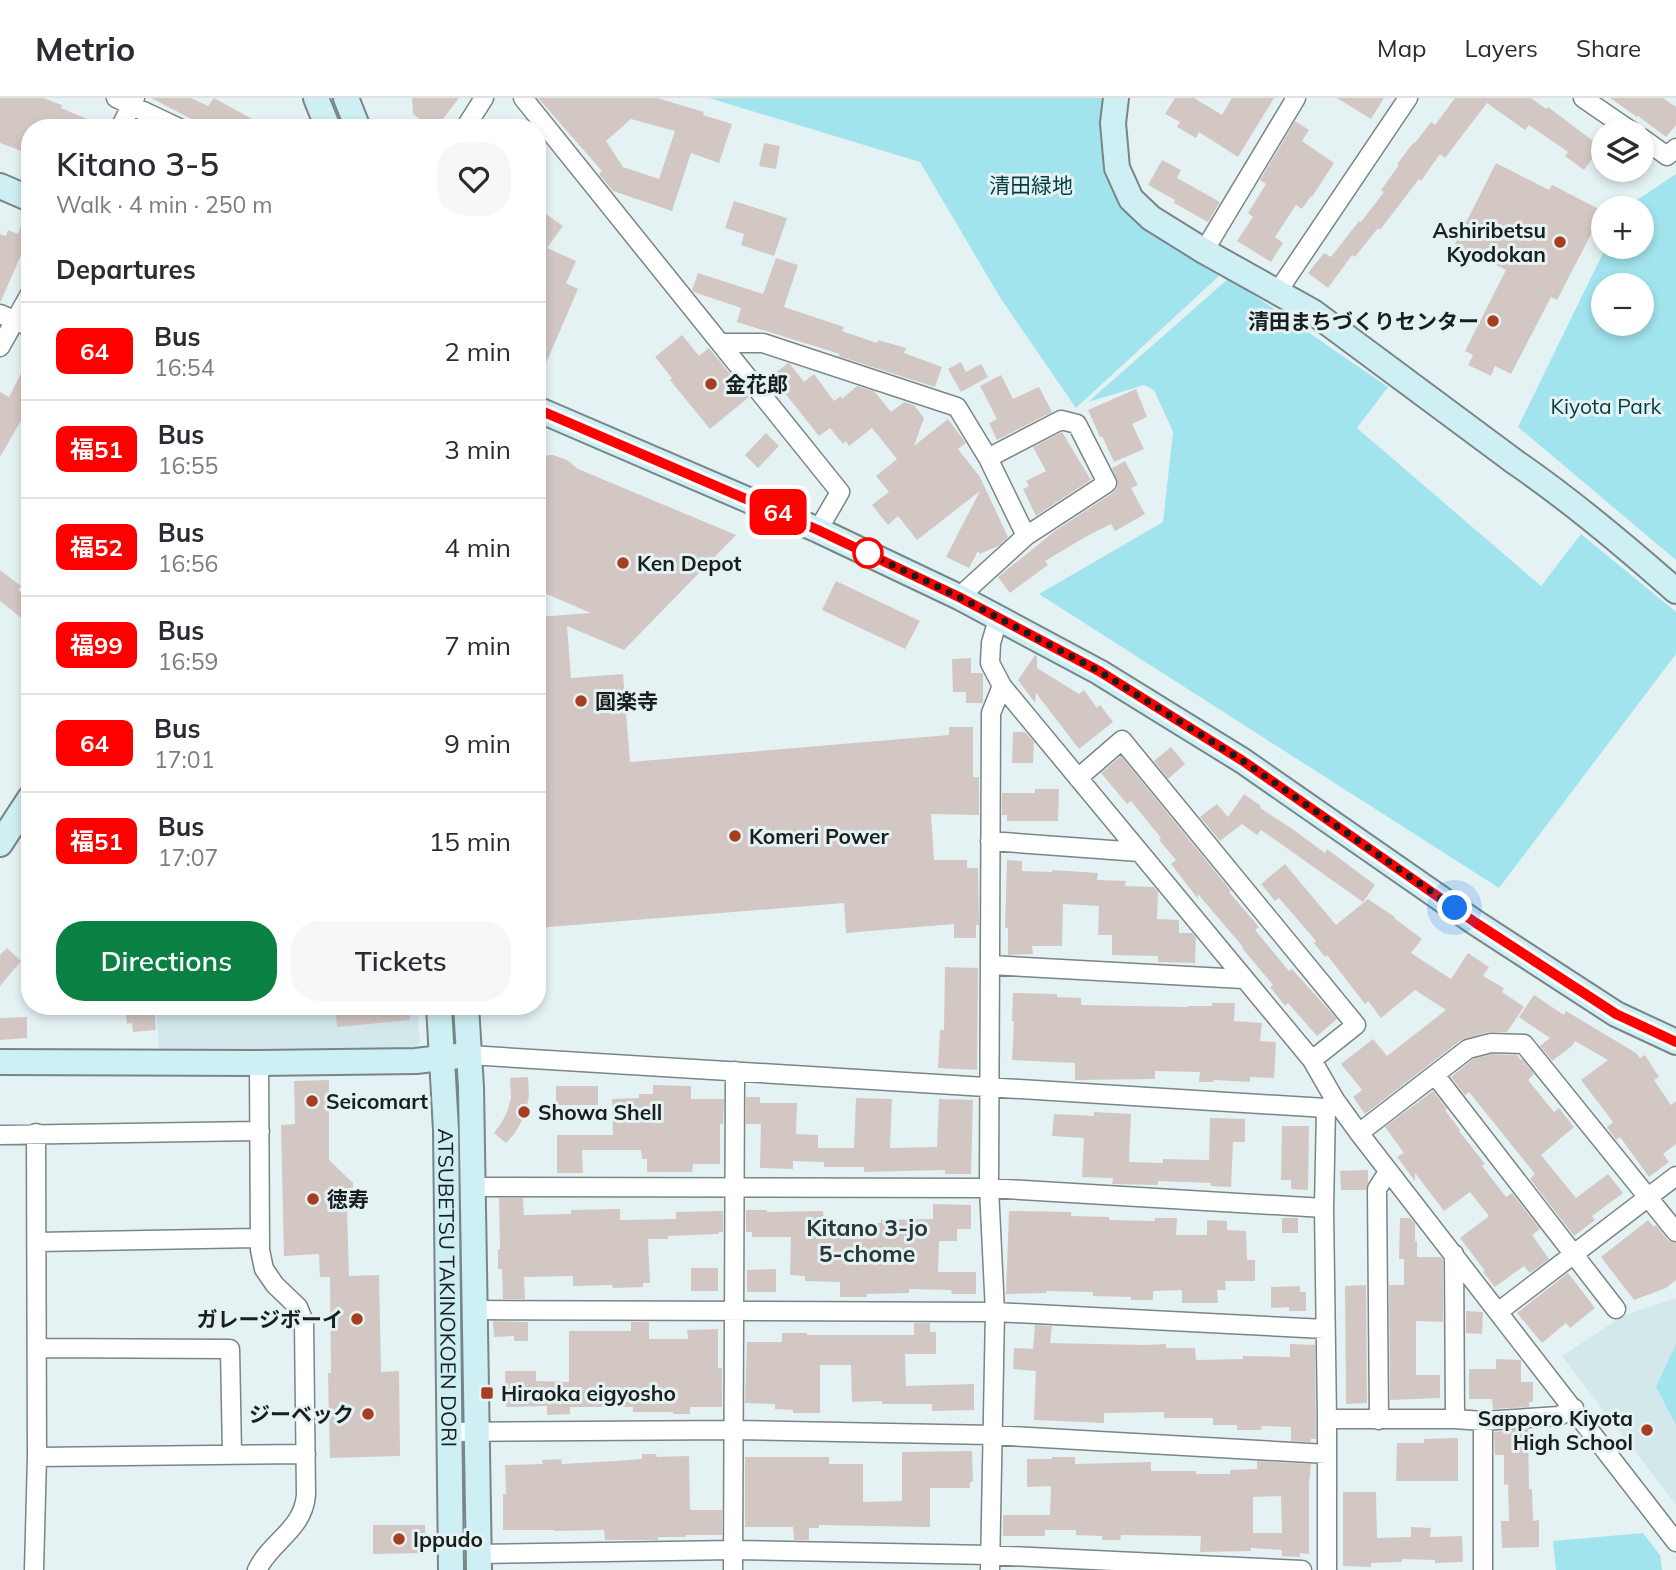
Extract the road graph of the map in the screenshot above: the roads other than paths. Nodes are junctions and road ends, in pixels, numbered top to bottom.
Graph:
1 (316, 98) edge
2 (346, 98) edge
3 (484, 98) edge
4 (523, 98) edge
5 (1116, 98) edge
6 (1296, 98) edge
7 (1408, 98) edge
8 (1583, 98) edge
9 (128, 100) edge
10 (123, 119) edge
11 (163, 119) edge
12 (324, 119) edge
13 (354, 119) edge
14 (471, 119) edge
15 (540, 119) edge
16 (1614, 119) edge
17 (546, 126) edge
18 (1654, 147) edge
19 (1676, 148) edge
20 (0, 186) edge
21 (21, 195) edge
22 (1204, 251) junction
23 (1278, 291) junction
24 (15, 321) edge
25 (722, 343) junction
26 (0, 347) edge
27 (546, 413) edge
28 (988, 458) junction
29 (818, 530) junction
30 (1026, 536) junction
31 (1676, 591) edge
32 (959, 597) junction
33 (998, 619) junction
34 (1002, 687) junction
35 (1078, 778) junction
36 (21, 812) edge
37 (990, 841) junction
38 (0, 844) edge
39 (1139, 852) junction
40 (990, 965) junction
41 (1243, 979) junction
42 (440, 1015) edge
43 (467, 1015) edge
44 (1676, 1042) edge
45 (470, 1055) junction
46 (442, 1057) junction
47 (1312, 1060) junction
48 (0, 1062) edge
49 (259, 1063) junction
50 (735, 1071) junction
51 (1436, 1075) junction
52 (990, 1087) junction
53 (1331, 1104) junction
54 (260, 1131) junction
55 (36, 1133) junction
56 (1359, 1133) junction
57 (0, 1135) edge
58 (1388, 1172) junction
59 (1676, 1176) edge
60 (473, 1187) junction
61 (734, 1188) junction
62 (989, 1188) junction
63 (1648, 1197) junction
64 (1324, 1208) junction
65 (1676, 1232) edge
66 (260, 1238) junction
67 (37, 1242) junction
68 (1573, 1253) junction
69 (1454, 1254) junction
70 (1616, 1309) dead end
71 (474, 1310) junction
72 (733, 1311) junction
73 (995, 1312) junction
74 (1498, 1312) junction
75 (1325, 1329) junction
76 (37, 1348) junction
77 (1574, 1408) junction
78 (1327, 1419) junction
79 (1455, 1419) junction
80 (1379, 1420) junction
81 (1483, 1421) junction
82 (734, 1430) junction
83 (476, 1431) junction
84 (449, 1432) junction
85 (992, 1435) junction
86 (306, 1454) junction
87 (1326, 1454) junction
88 (232, 1455) junction
89 (37, 1457) junction
90 (1676, 1542) edge
91 (734, 1550) junction
92 (479, 1562) edge
93 (989, 1562) edge
94 (34, 1570) edge
95 (257, 1570) edge
96 (451, 1570) edge
97 (733, 1570) edge
98 (1302, 1570) edge
99 (1327, 1570) edge
100 (1483, 1570) edge

1 - 12 street
2 - 13 street
3 - 14 street
4 - 15 street
5 - 22 street
6 - 22 street
7 - 23 street
8 - 16 street
9 - 10 street
9 - 11 street
17 - 25 street
18 - 19 street
20 - 21 street
22 - 23 street
23 - 31 street
24 - 26 street
25 - 28 street
25 - 29 street
27 - 29 street
28 - 30 street
28 - 30 street
29 - 32 street
30 - 32 street
32 - 33 street
33 - 34 street
33 - 44 street
34 - 35 street
34 - 37 street
35 - 39 street
35 - 47 street
36 - 38 street
37 - 39 street
37 - 40 street
39 - 41 street
40 - 41 street
40 - 52 street
41 - 47 street
42 - 46 street, ATSUBETSU TAKINOKOEN DORI
43 - 45 street, ATSUBETSU TAKINOKOEN DORI
45 - 46 street
45 - 50 street
45 - 60 street, ATSUBETSU TAKINOKOEN DORI
46 - 49 street
46 - 84 street, ATSUBETSU TAKINOKOEN DORI
47 - 53 street
48 - 49 street
49 - 54 street
50 - 52 street
50 - 61 street
51 - 56 street
51 - 63 street
51 - 68 street
52 - 53 street
52 - 62 street
53 - 56 street
53 - 64 street
54 - 55 street
54 - 66 street
55 - 57 street
55 - 67 street
56 - 58 street
58 - 69 street
58 - 80 street
59 - 63 street
60 - 61 street
60 - 71 street, ATSUBETSU TAKINOKOEN DORI
61 - 62 street
61 - 72 street
62 - 64 street
62 - 73 street
63 - 65 street
63 - 68 street
64 - 75 street
66 - 67 street
66 - 86 street
67 - 76 street
68 - 70 street
68 - 74 street
69 - 74 street
69 - 79 street
71 - 72 street
71 - 83 street, ATSUBETSU TAKINOKOEN DORI
72 - 73 street
72 - 82 street
73 - 75 street
73 - 85 street
74 - 77 street
75 - 78 street
76 - 88 street
76 - 89 street
77 - 81 street
77 - 90 street
78 - 80 street
78 - 87 street
79 - 80 street
79 - 81 street
81 - 100 street
82 - 83 street
82 - 85 street
82 - 91 street
83 - 84 street
83 - 92 street, ATSUBETSU TAKINOKOEN DORI
84 - 96 street, ATSUBETSU TAKINOKOEN DORI
85 - 87 street
85 - 93 street
86 - 88 street
86 - 95 street
87 - 99 street
88 - 89 street
89 - 94 street
91 - 92 street
91 - 93 street
91 - 97 street
93 - 98 street

